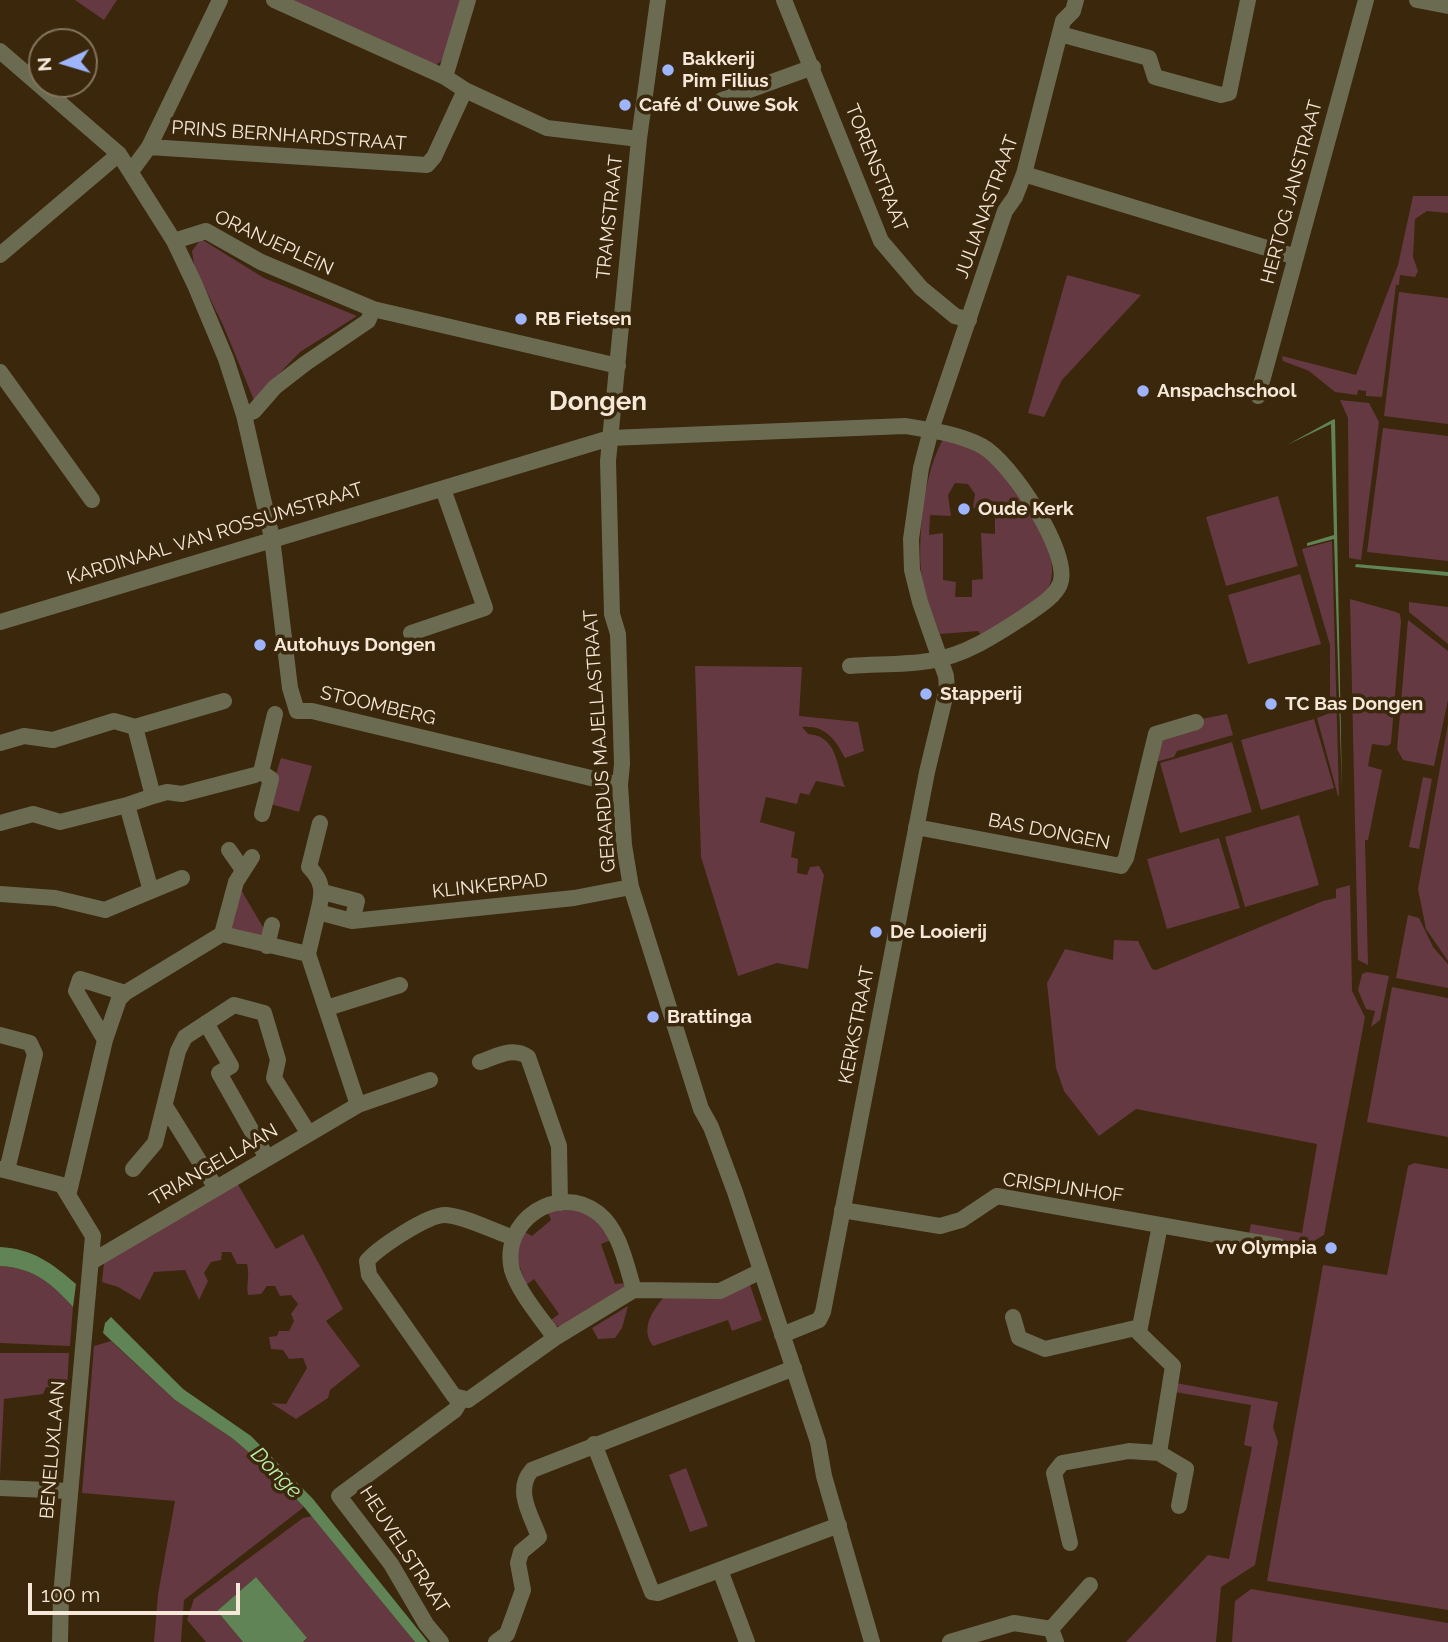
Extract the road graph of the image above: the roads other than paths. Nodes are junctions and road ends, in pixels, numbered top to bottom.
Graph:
1 (220, 0) edge
2 (274, 0) edge
3 (468, 0) edge
4 (657, 0) edge
5 (784, 0) edge
6 (1076, 0) edge
7 (1248, 0) edge
8 (1366, 0) edge
9 (1417, 0) edge
10 (1448, 6) edge
11 (1060, 34) junction
12 (0, 51) edge
13 (813, 66) junction
14 (445, 77) junction
15 (465, 90) junction
16 (722, 100) dead end
17 (639, 139) junction
18 (149, 147) junction
19 (120, 154) junction
20 (132, 170) junction
21 (1024, 174) junction
22 (174, 241) junction
23 (0, 255) edge
24 (1296, 257) junction
25 (373, 309) junction
26 (969, 320) junction
27 (618, 366) junction
28 (0, 372) edge
29 (1258, 396) dead end
30 (244, 415) junction
31 (931, 430) junction
32 (610, 438) junction
33 (443, 489) junction
34 (92, 500) dead end
35 (272, 538) junction
36 (0, 622) edge
37 (411, 632) dead end
38 (940, 658) junction
39 (850, 666) dead end
40 (224, 701) dead end
41 (275, 714) dead end
42 (1196, 722) dead end
43 (135, 727) junction
44 (0, 743) edge
45 (263, 777) junction
46 (620, 785) junction
47 (153, 796) junction
48 (127, 805) junction
49 (262, 814) dead end
50 (320, 822) dead end
51 (0, 823) edge
52 (916, 827) junction
53 (229, 850) dead end
54 (182, 878) dead end
55 (631, 887) junction
56 (151, 891) junction
57 (323, 892) junction
58 (0, 894) edge
59 (318, 912) junction
60 (352, 921) junction
61 (272, 925) dead end
62 (222, 934) junction
63 (267, 946) junction
64 (308, 954) junction
65 (400, 985) dead end
66 (125, 993) junction
67 (327, 1008) junction
68 (206, 1023) junction
69 (0, 1035) edge
70 (105, 1040) junction
71 (480, 1062) dead end
72 (430, 1080) dead end
73 (358, 1105) junction
74 (165, 1106) junction
75 (309, 1134) junction
76 (267, 1158) junction
77 (132, 1169) dead end
78 (4, 1170) edge
79 (216, 1188) junction
80 (69, 1192) junction
81 (560, 1203) junction
82 (842, 1210) junction
83 (1160, 1225) junction
84 (514, 1238) junction
85 (1278, 1246) dead end
86 (91, 1262) junction
87 (761, 1271) junction
88 (634, 1290) junction
89 (1013, 1317) dead end
90 (1140, 1327) junction
91 (782, 1335) junction
92 (555, 1338) junction
93 (794, 1368) junction
94 (462, 1398) junction
95 (594, 1444) junction
96 (1159, 1453) junction
97 (0, 1488) edge
98 (70, 1491) junction
99 (1179, 1506) dead end
100 (839, 1525) junction
101 (1070, 1543) dead end
102 (720, 1570) junction
103 (1090, 1585) dead end
104 (1053, 1636) edge
105 (60, 1642) edge
106 (441, 1642) edge
107 (496, 1642) edge
108 (747, 1642) edge
109 (872, 1642) edge
110 (950, 1642) edge

1 - 18 street
2 - 14 street
3 - 14 street
4 - 17 street, TRAMSTRAAT
5 - 13 street, TORENSTRAAT
6 - 11 street, JULIANASTRAAT
7 - 11 street
8 - 24 street, HERTOG JANSTRAAT
9 - 10 street
11 - 21 street, JULIANASTRAAT
12 - 19 street
13 - 16 street
13 - 26 street, TORENSTRAAT
14 - 15 street
15 - 17 street
15 - 18 street, PRINS BERNHARDSTRAAT
17 - 27 street, TRAMSTRAAT
18 - 20 street
19 - 20 street
19 - 23 street
20 - 22 street
21 - 24 street
21 - 26 street, JULIANASTRAAT
22 - 25 street, ORANJEPLEIN
22 - 30 street
24 - 29 street, HERTOG JANSTRAAT
25 - 27 street, ORANJEPLEIN
25 - 30 street
26 - 31 street, JULIANASTRAAT
27 - 32 street, TRAMSTRAAT
28 - 34 street
30 - 35 street
31 - 32 street, KARDINAAL VAN ROSSUMSTRAAT
31 - 38 street, KERKSTRAAT
31 - 38 street
32 - 33 street, KARDINAAL VAN ROSSUMSTRAAT
32 - 46 street, GERARDUS MAJELLASTRAAT
33 - 35 street, KARDINAAL VAN ROSSUMSTRAAT
33 - 37 street
35 - 36 street, KARDINAAL VAN ROSSUMSTRAAT
35 - 46 street, STOOMBERG
38 - 39 street
38 - 52 street, KERKSTRAAT
40 - 43 street
41 - 45 street
42 - 52 street, BAS DONGEN
43 - 44 street
43 - 47 street
45 - 47 street
45 - 49 street
46 - 55 street, GERARDUS MAJELLASTRAAT
47 - 48 street
48 - 51 street
48 - 56 street
50 - 57 street
52 - 82 street, KERKSTRAAT
53 - 62 street
54 - 56 street
55 - 60 street, KLINKERPAD
55 - 87 street, GERARDUS MAJELLASTRAAT
56 - 58 street
57 - 59 street
57 - 60 street
59 - 60 street, KLINKERPAD
59 - 64 street
61 - 63 street
62 - 63 street
62 - 66 street
63 - 64 street
64 - 67 street
65 - 67 street
66 - 70 street
66 - 70 street
67 - 73 street
68 - 74 street
68 - 75 street
68 - 76 street
69 - 78 street
70 - 80 street
71 - 81 street
72 - 73 street, TRIANGELLAAN
73 - 75 street, TRIANGELLAAN
74 - 77 street
74 - 79 street
75 - 76 street, TRIANGELLAAN
76 - 79 street, TRIANGELLAAN
78 - 80 street
79 - 86 street, TRIANGELLAAN
80 - 86 street, BENELUXLAAN
81 - 84 street
81 - 88 street
82 - 83 street, CRISPIJNHOF
82 - 91 street, KERKSTRAAT
83 - 85 street, CRISPIJNHOF
83 - 90 street
84 - 92 street
84 - 94 street
86 - 98 street, BENELUXLAAN
87 - 88 street
87 - 91 street
88 - 92 street
89 - 90 street
90 - 96 street
91 - 93 street
92 - 94 street, HEUVELSTRAAT
93 - 95 street
93 - 100 street
94 - 106 street, HEUVELSTRAAT
95 - 102 street
95 - 107 street
96 - 99 street
96 - 101 street
97 - 98 street
98 - 105 street, BENELUXLAAN
100 - 102 street
100 - 109 street
102 - 108 street
103 - 104 street
104 - 110 street

